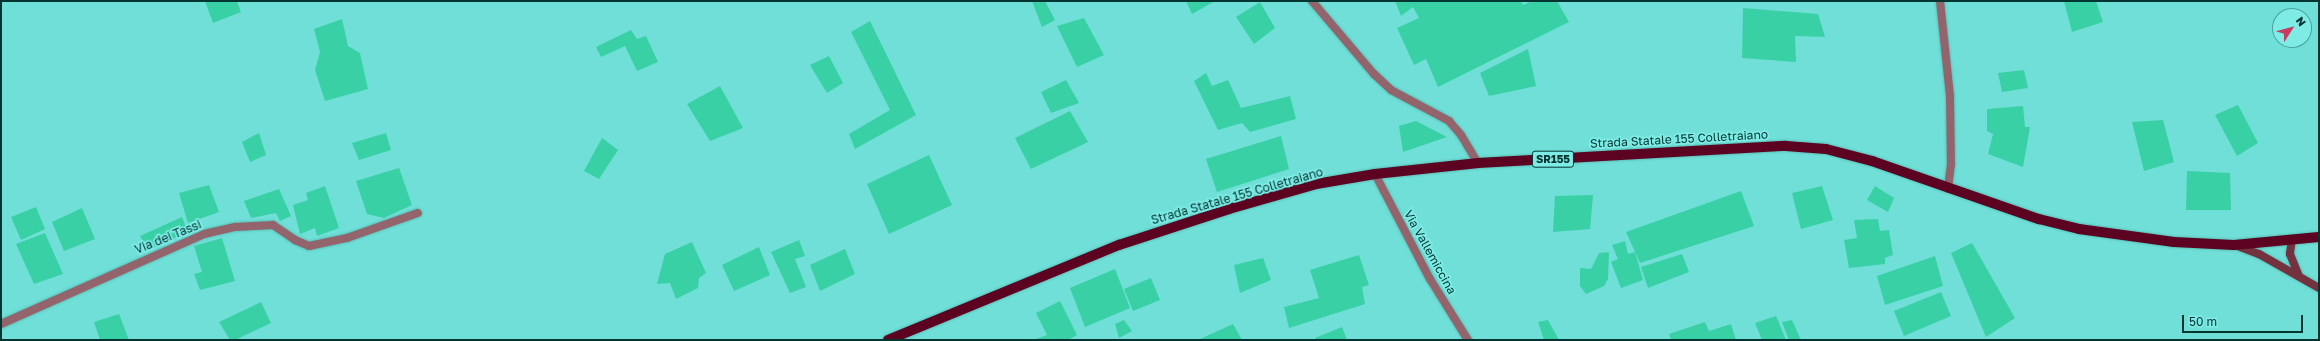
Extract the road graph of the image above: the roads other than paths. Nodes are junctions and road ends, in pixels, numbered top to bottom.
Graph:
1 (1312, 1) edge
2 (1940, 1) edge
3 (1478, 163) junction
4 (1375, 174) junction
5 (1948, 188) junction
6 (418, 213) dead end
7 (2319, 237) edge
8 (2292, 239) junction
9 (2234, 245) junction
10 (2299, 276) junction
11 (2319, 288) edge
12 (1, 324) edge
13 (888, 340) edge
14 (1468, 340) edge

1 - 3 street
2 - 5 street
3 - 4 main road, Strada Statale 155 Colletraiano / SR155
3 - 5 main road, Strada Statale 155 Colletraiano / SR155
4 - 13 main road, Strada Statale 155 Colletraiano / SR155
4 - 14 street, Via Vallemiccina
5 - 9 main road, Strada Statale 155 Colletraiano / SR155
6 - 12 street, Via dei Tassi
7 - 8 main road, Strada Statale 155 Colletraiano / SR155
8 - 9 main road, Strada Statale 155 Colletraiano / SR155
8 - 10 street
9 - 10 street
10 - 11 street

